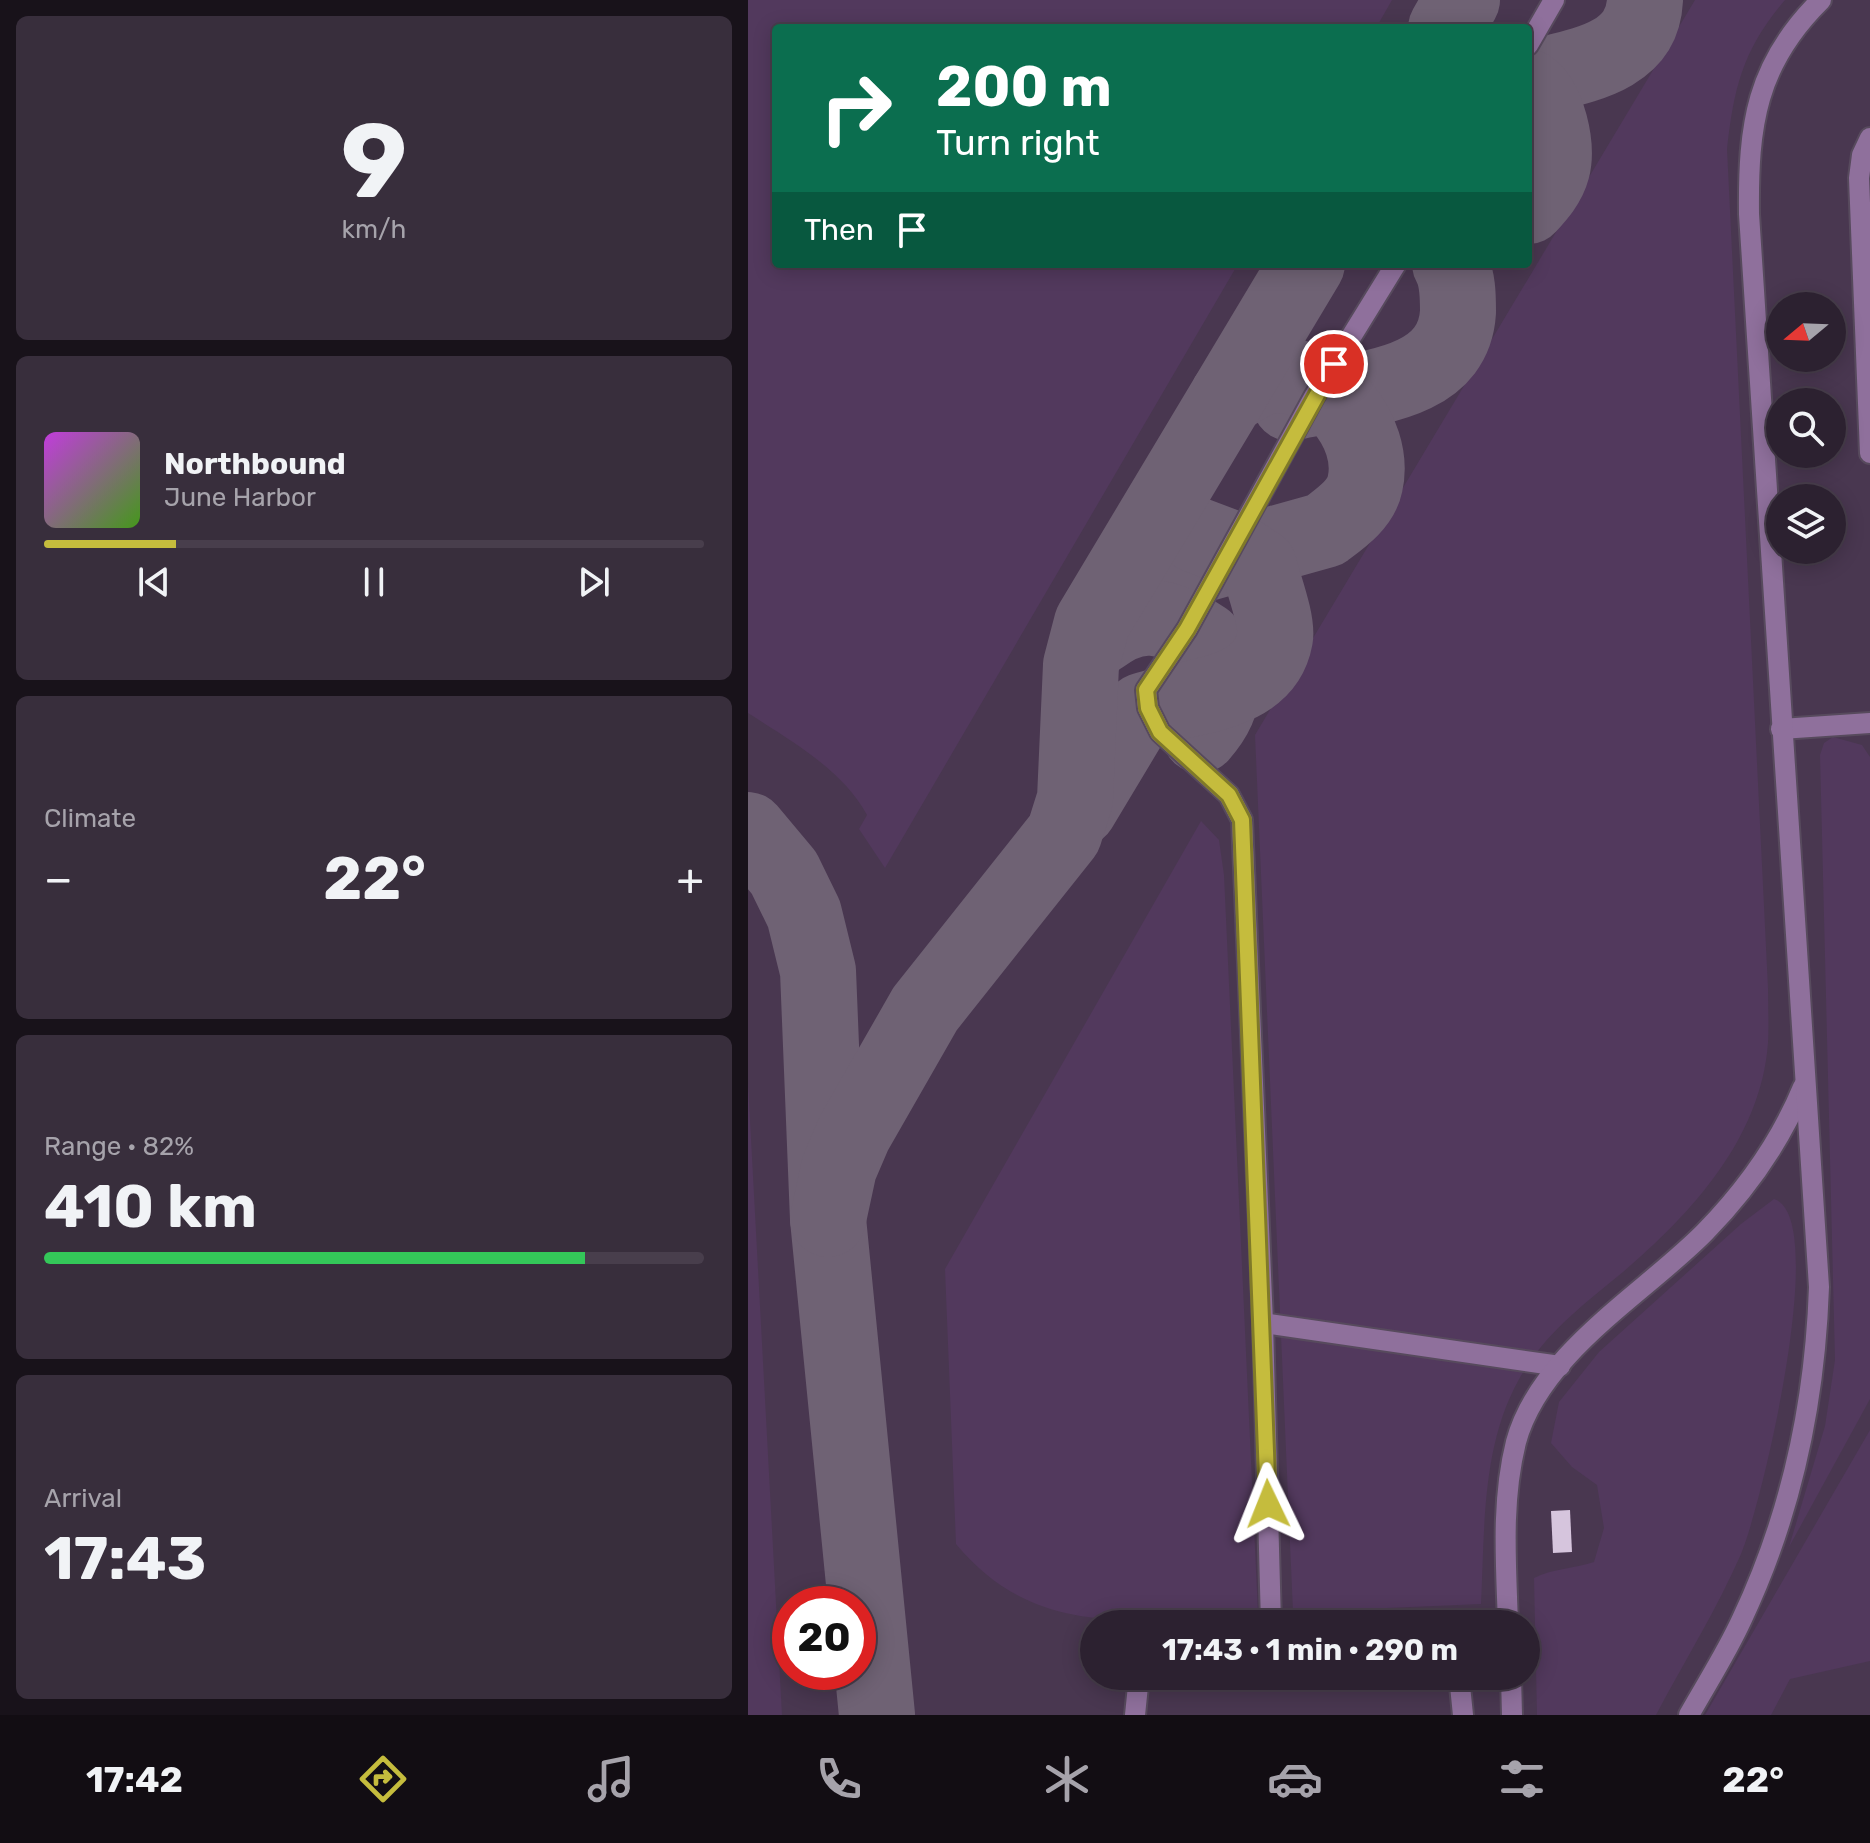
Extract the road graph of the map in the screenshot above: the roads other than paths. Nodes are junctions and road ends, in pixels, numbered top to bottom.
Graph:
1 (1554, 0) edge
2 (1821, 0) edge
3 (1532, 38) edge
4 (1870, 138) edge
5 (1394, 268) edge
6 (1870, 453) edge
7 (1870, 723) edge
8 (1781, 729) junction
9 (1807, 1076) junction
10 (1263, 1323) junction
11 (1560, 1366) junction
12 (1271, 1610) edge
13 (1508, 1610) edge
14 (1138, 1690) edge
15 (1460, 1690) edge
16 (1511, 1690) edge
17 (1135, 1715) edge
18 (1463, 1715) edge
19 (1512, 1715) edge
20 (1689, 1715) edge

1 - 3 lane
2 - 8 lane
4 - 6 lane
5 - 10 lane
7 - 8 lane
8 - 9 lane
9 - 11 lane
9 - 20 lane
10 - 11 lane
10 - 12 lane
11 - 13 lane
14 - 17 lane
15 - 18 lane
16 - 19 lane

